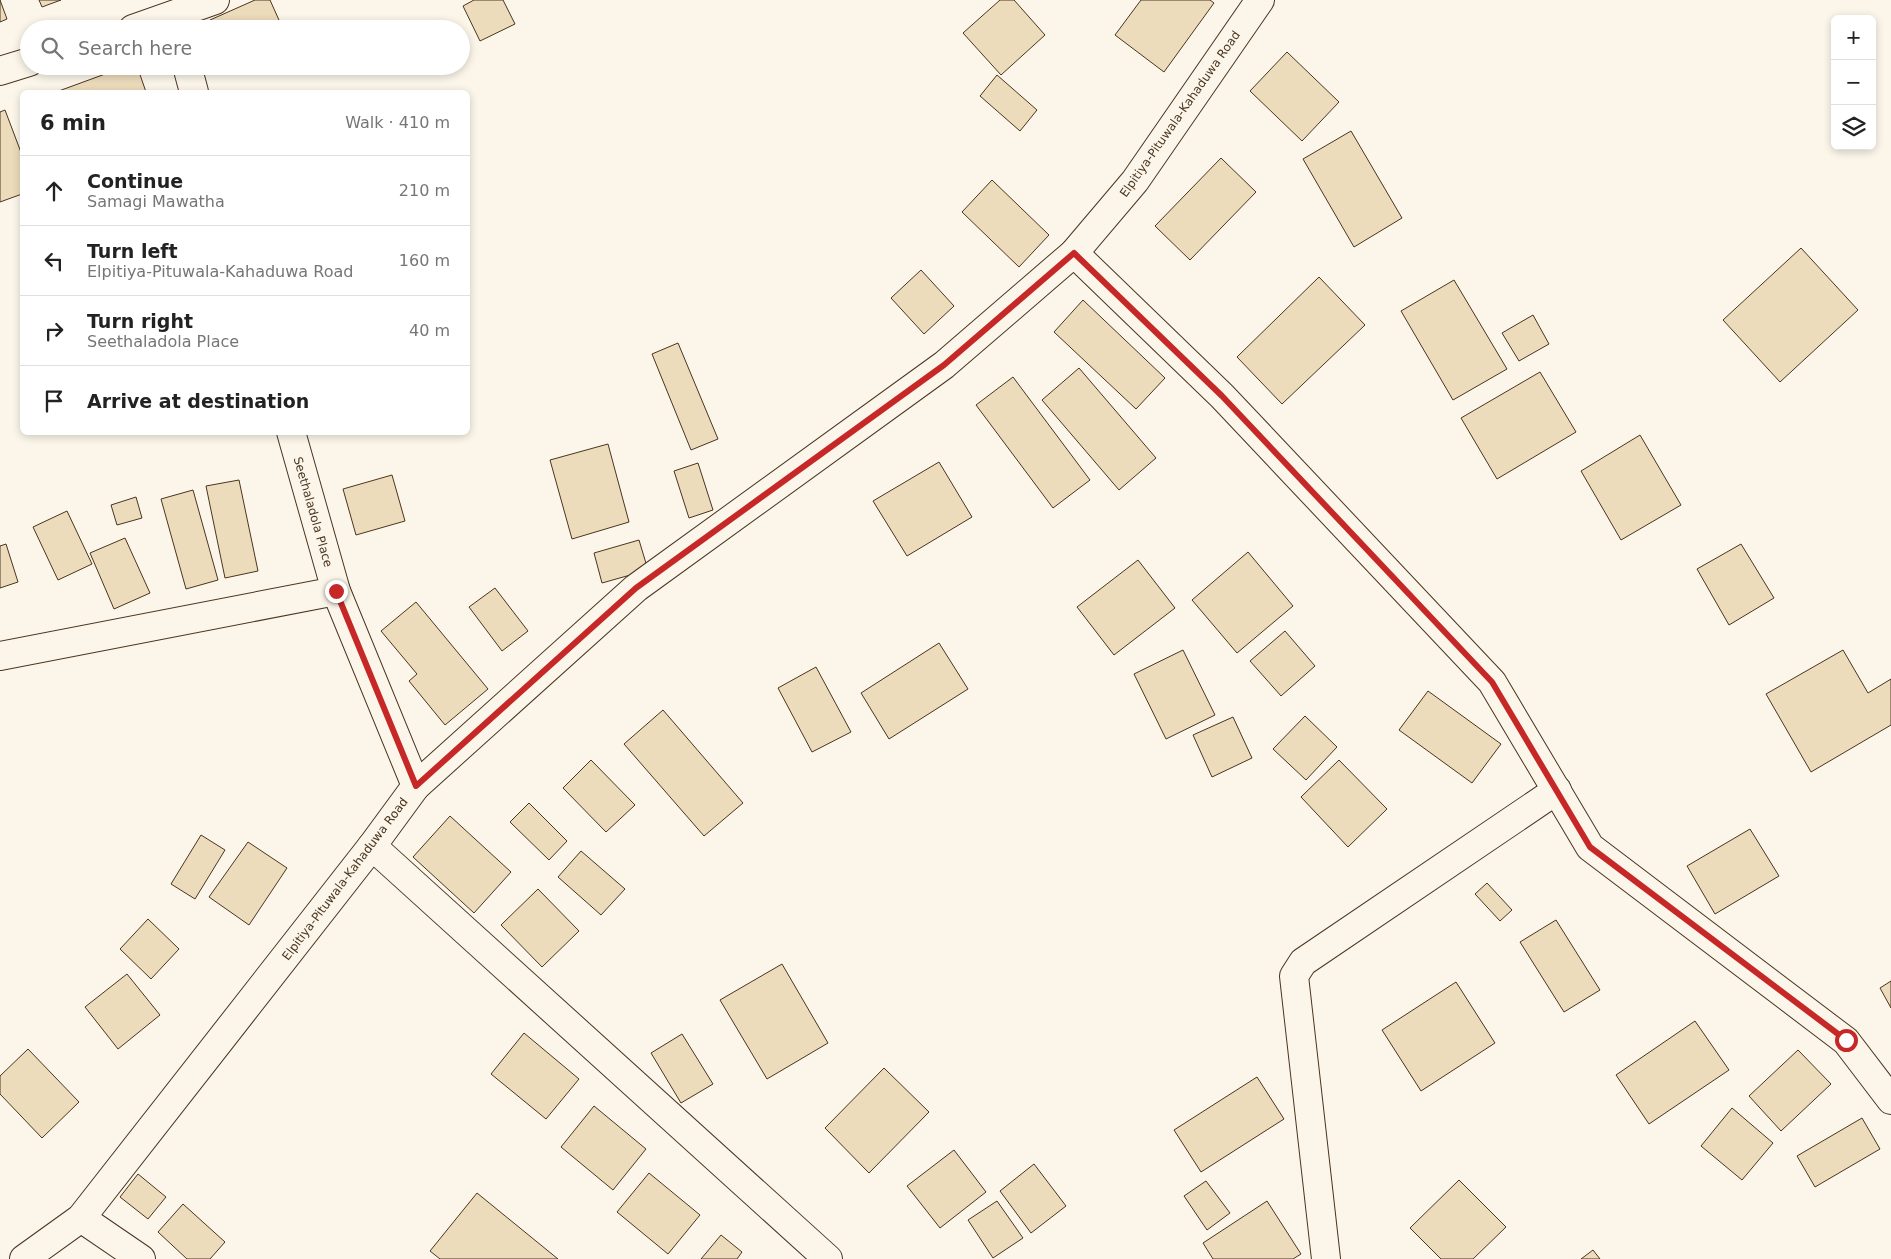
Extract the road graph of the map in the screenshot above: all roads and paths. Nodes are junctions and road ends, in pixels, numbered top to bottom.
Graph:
1 (215, 0) edge
2 (1260, 0) edge
3 (172, 15) edge
4 (158, 20) edge
5 (20, 65) edge
6 (0, 71) edge
7 (189, 75) edge
8 (193, 90) edge
9 (1074, 253) junction
10 (291, 435) edge
11 (336, 591) junction
12 (0, 656) edge
13 (416, 786) junction
14 (1557, 790) junction
15 (372, 846) junction
16 (1891, 1100) edge
17 (81, 1218) junction
18 (24, 1259) edge
19 (141, 1259) edge
20 (828, 1259) edge
21 (1326, 1259) edge

1 - 3 street
2 - 9 street, Elpitiya-Pituwala-Kahaduwa Road
3 - 4 street
5 - 6 street
7 - 8 street
9 - 13 street, Elpitiya-Pituwala-Kahaduwa Road
9 - 14 street
10 - 11 street, Seethaladola Place
11 - 12 street
11 - 13 street, Seethaladola Place
13 - 15 street, Elpitiya-Pituwala-Kahaduwa Road
14 - 16 street
14 - 21 street
15 - 17 street, Elpitiya-Pituwala-Kahaduwa Road
15 - 20 street
17 - 18 street, Elpitiya-Pituwala-Kahaduwa Road
17 - 19 street

